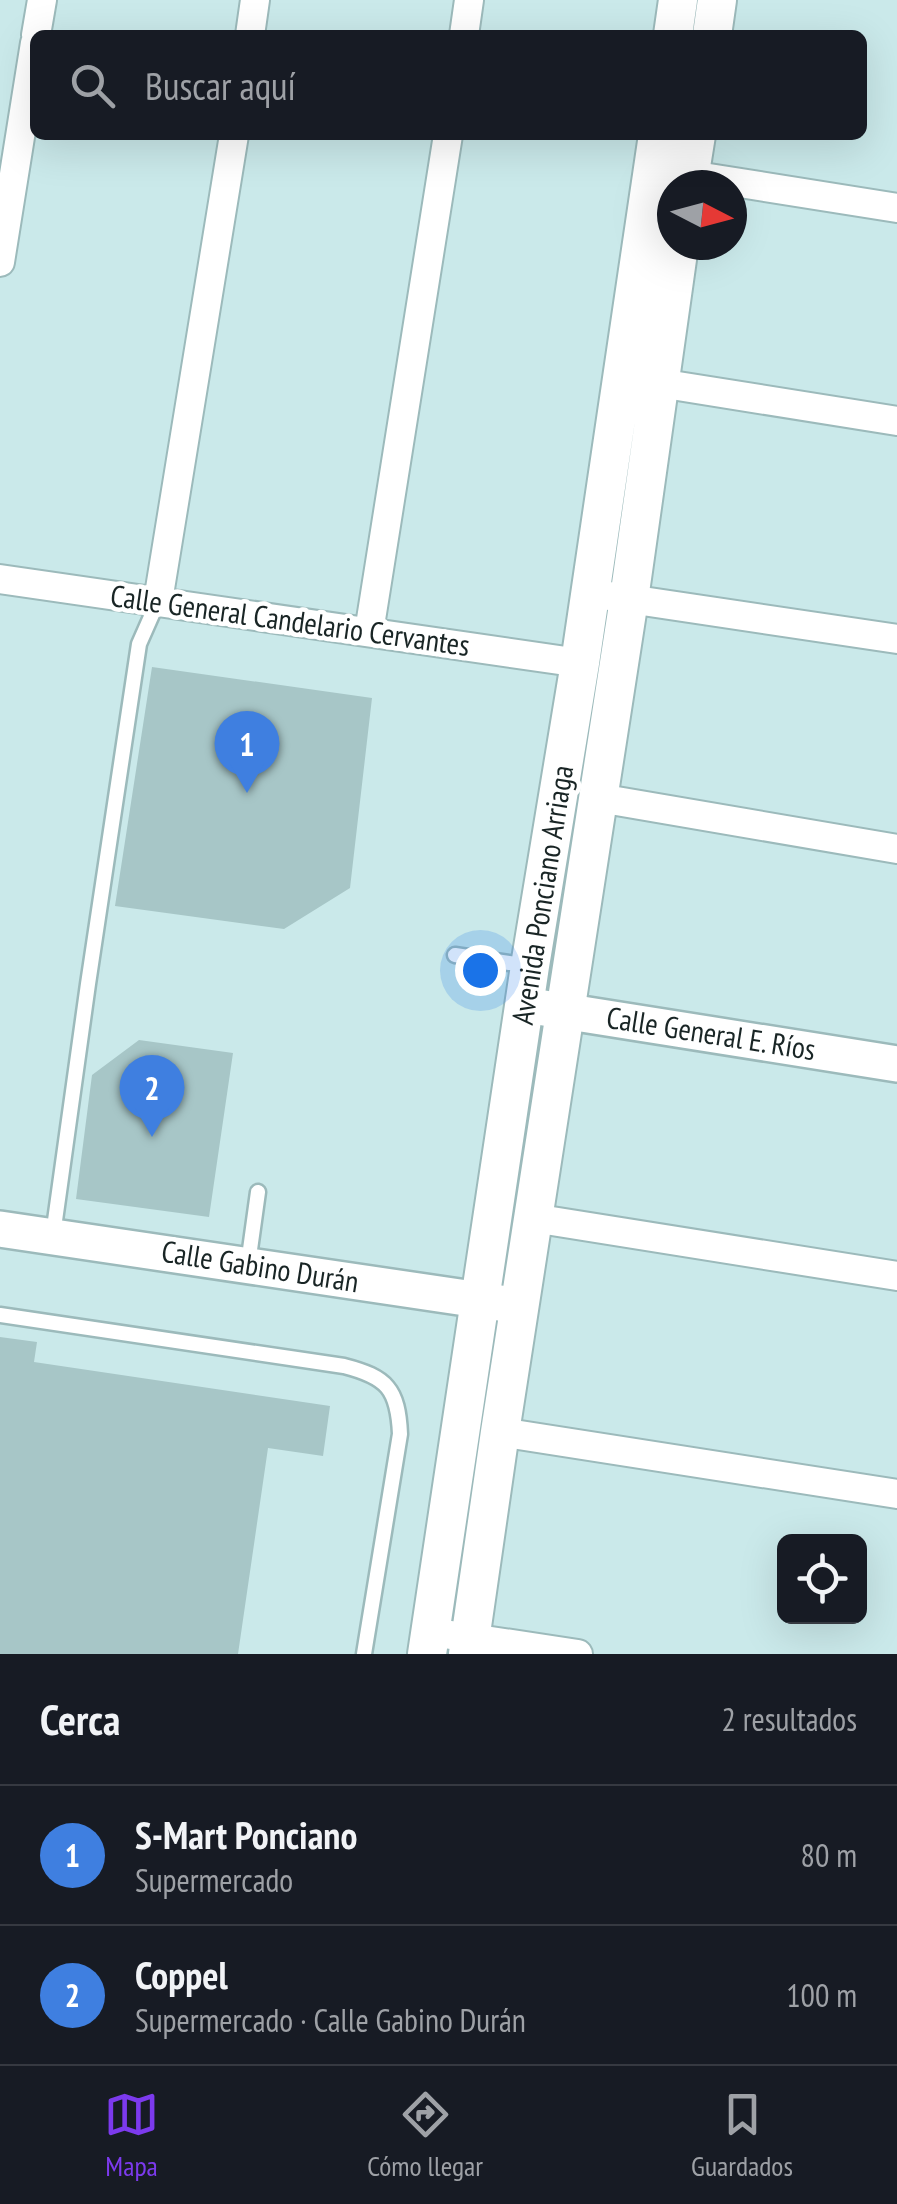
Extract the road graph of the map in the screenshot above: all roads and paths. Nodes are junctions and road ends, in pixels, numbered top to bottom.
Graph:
1 (42, 0) edge
2 (255, 0) edge
3 (470, 0) edge
4 (678, 0) edge
5 (717, 0) edge
6 (37, 30) edge
7 (251, 30) edge
8 (465, 30) edge
9 (674, 30) edge
10 (713, 30) edge
11 (30, 75) edge
12 (233, 140) edge
13 (447, 140) edge
14 (657, 140) edge
15 (695, 140) edge
16 (691, 170) edge
17 (747, 188) edge
18 (897, 208) edge
19 (678, 260) edge
20 (0, 262) edge
21 (659, 383) junction
22 (897, 421) edge
23 (0, 579) edge
24 (589, 593) junction
25 (629, 599) junction
26 (158, 601) junction
27 (369, 632) junction
28 (897, 639) edge
29 (580, 663) junction
30 (599, 798) junction
31 (897, 848) edge
32 (455, 955) dead end
33 (530, 966) junction
34 (525, 1005) junction
35 (566, 1011) junction
36 (897, 1064) edge
37 (258, 1192) dead end
38 (533, 1218) junction
39 (0, 1229) edge
40 (53, 1236) junction
41 (248, 1264) junction
42 (897, 1276) edge
43 (481, 1300) junction
44 (520, 1306) junction
45 (0, 1315) edge
46 (500, 1432) junction
47 (897, 1494) edge
48 (429, 1643) edge
49 (469, 1646) edge
50 (364, 1654) edge
51 (578, 1654) edge

1 - 6 street
2 - 7 street
3 - 8 street
4 - 9 main road
5 - 10 main road
11 - 20 street
12 - 26 street
13 - 27 street
14 - 24 main road, Avenida Ponciano Arriaga
15 - 16 main road
17 - 18 street
19 - 21 main road, Avenida Ponciano Arriaga
21 - 22 street
21 - 25 main road, Avenida Ponciano Arriaga
23 - 26 street, Calle General Candelario Cervantes
24 - 25 street
24 - 29 main road, Avenida Ponciano Arriaga
25 - 28 street
25 - 30 main road, Avenida Ponciano Arriaga
26 - 27 street, Calle General Candelario Cervantes
26 - 40 lane
27 - 29 street, Calle General Candelario Cervantes
29 - 33 main road, Avenida Ponciano Arriaga
30 - 31 street
30 - 35 main road, Avenida Ponciano Arriaga
32 - 33 lane
33 - 34 main road, Avenida Ponciano Arriaga
34 - 35 street, Calle General E. Ríos
34 - 43 main road, Avenida Ponciano Arriaga
35 - 36 street, Calle General E. Ríos
35 - 38 main road, Avenida Ponciano Arriaga
37 - 41 lane
38 - 42 street
38 - 44 main road, Avenida Ponciano Arriaga
39 - 40 street, Calle Gabino Durán
40 - 41 street, Calle Gabino Durán
41 - 43 street, Calle Gabino Durán
43 - 44 street, Calle Gabino Durán
43 - 48 main road, Avenida Ponciano Arriaga
44 - 46 main road, Avenida Ponciano Arriaga
45 - 50 lane
46 - 47 street
46 - 49 main road, Avenida Ponciano Arriaga
48 - 49 street
49 - 51 street

